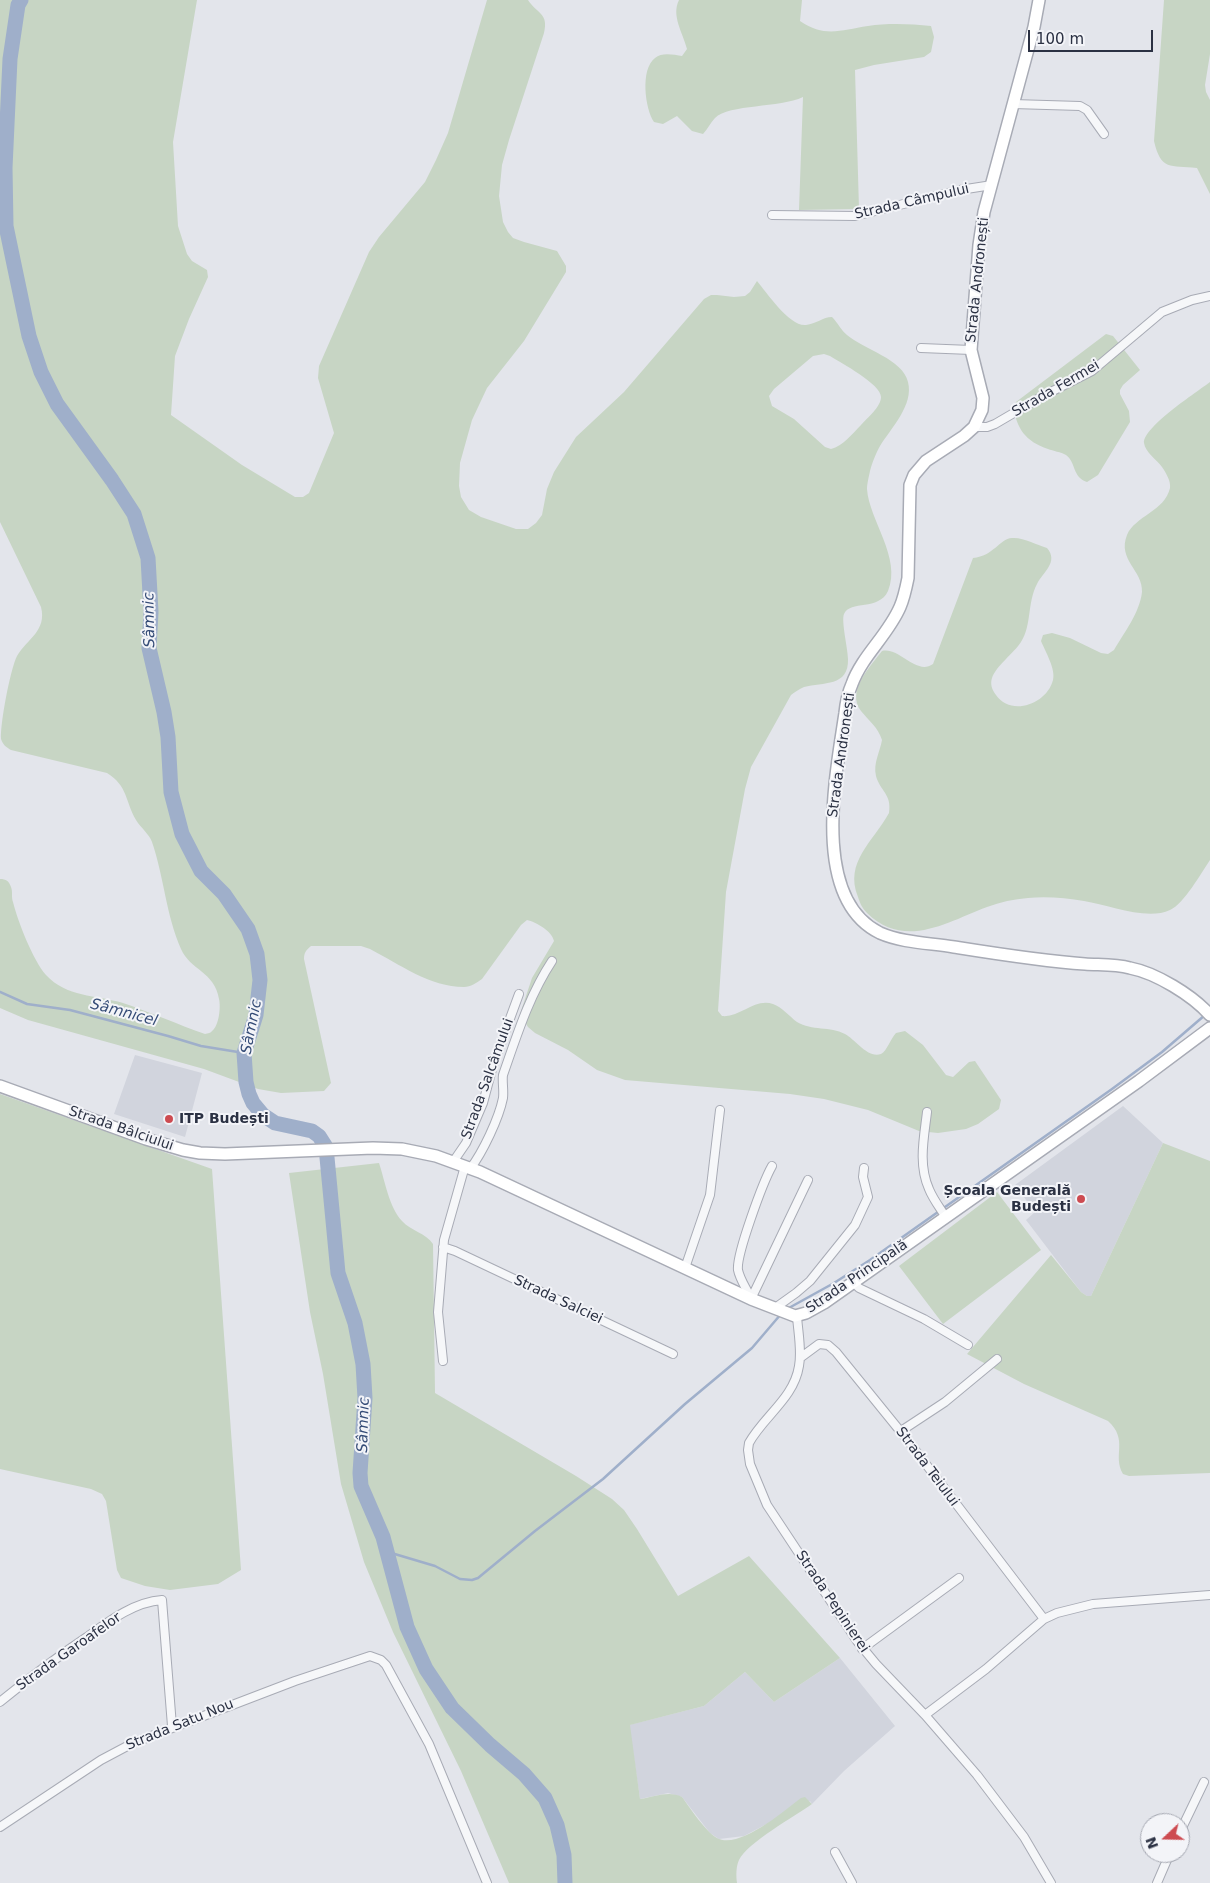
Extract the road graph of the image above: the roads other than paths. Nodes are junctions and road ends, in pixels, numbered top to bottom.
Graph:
1 (1039, 0) edge
2 (1013, 104) junction
3 (1104, 134) dead end
4 (992, 184) junction
5 (772, 215) dead end
6 (1210, 296) edge
7 (921, 348) dead end
8 (971, 350) junction
9 (974, 427) junction
10 (552, 961) dead end
11 (519, 994) dead end
12 (1209, 1014) edge
13 (1210, 1028) edge
14 (0, 1086) edge
15 (720, 1110) dead end
16 (927, 1112) dead end
17 (351, 1149) joint
18 (453, 1162) junction
19 (772, 1166) dead end
20 (467, 1167) junction
21 (864, 1168) dead end
22 (808, 1180) dead end
23 (945, 1215) junction
24 (443, 1247) junction
25 (685, 1268) junction
26 (856, 1285) junction
27 (751, 1299) junction
28 (776, 1309) junction
29 (795, 1316) junction
30 (968, 1345) dead end
31 (672, 1354) dead end
32 (800, 1358) junction
33 (997, 1359) dead end
34 (443, 1361) dead end
35 (901, 1431) junction
36 (959, 1578) dead end
37 (1210, 1596) edge
38 (1044, 1619) junction
39 (862, 1649) junction
40 (0, 1702) edge
41 (926, 1715) junction
42 (172, 1726) junction
43 (1204, 1782) dead end
44 (1189, 1813) edge
45 (0, 1827) edge
46 (835, 1852) dead end
47 (1166, 1863) edge
48 (487, 1883) edge
49 (852, 1883) edge
50 (1051, 1883) edge
51 (1157, 1883) edge

1 - 2 street, Strada Andronești
2 - 3 street
2 - 4 street, Strada Andronești
4 - 5 street, Strada Câmpului
4 - 8 street, Strada Andronești
6 - 9 street, Strada Fermei
7 - 8 street
8 - 9 street, Strada Andronești
9 - 12 street, Strada Andronești
10 - 20 street
11 - 18 street, Strada Salcâmului
13 - 23 street, Strada Principală
14 - 17 street, Strada Bâlciului
15 - 25 street
16 - 23 street
17 - 18 street, Strada Principală
18 - 20 street, Strada Principală
19 - 27 street
20 - 24 street
20 - 25 street, Strada Principală
21 - 28 street
22 - 27 street
23 - 26 street, Strada Principală
24 - 31 street, Strada Salciei
24 - 34 street
25 - 27 street, Strada Principală
26 - 29 street, Strada Principală
26 - 30 street
27 - 28 street, Strada Principală
28 - 29 street, Strada Principală
29 - 32 street, Strada Pepinierei
32 - 35 street, Strada Teiului
32 - 39 street, Strada Pepinierei
33 - 35 street
35 - 38 street, Strada Teiului
36 - 39 street
37 - 38 street
38 - 41 street
39 - 41 street, Strada Pepinierei
40 - 42 street, Strada Garoafelor
41 - 50 street, Strada Pepinierei
42 - 45 street, Strada Satu Nou
42 - 48 street, Strada Satu Nou
43 - 44 street
46 - 49 street
47 - 51 street

